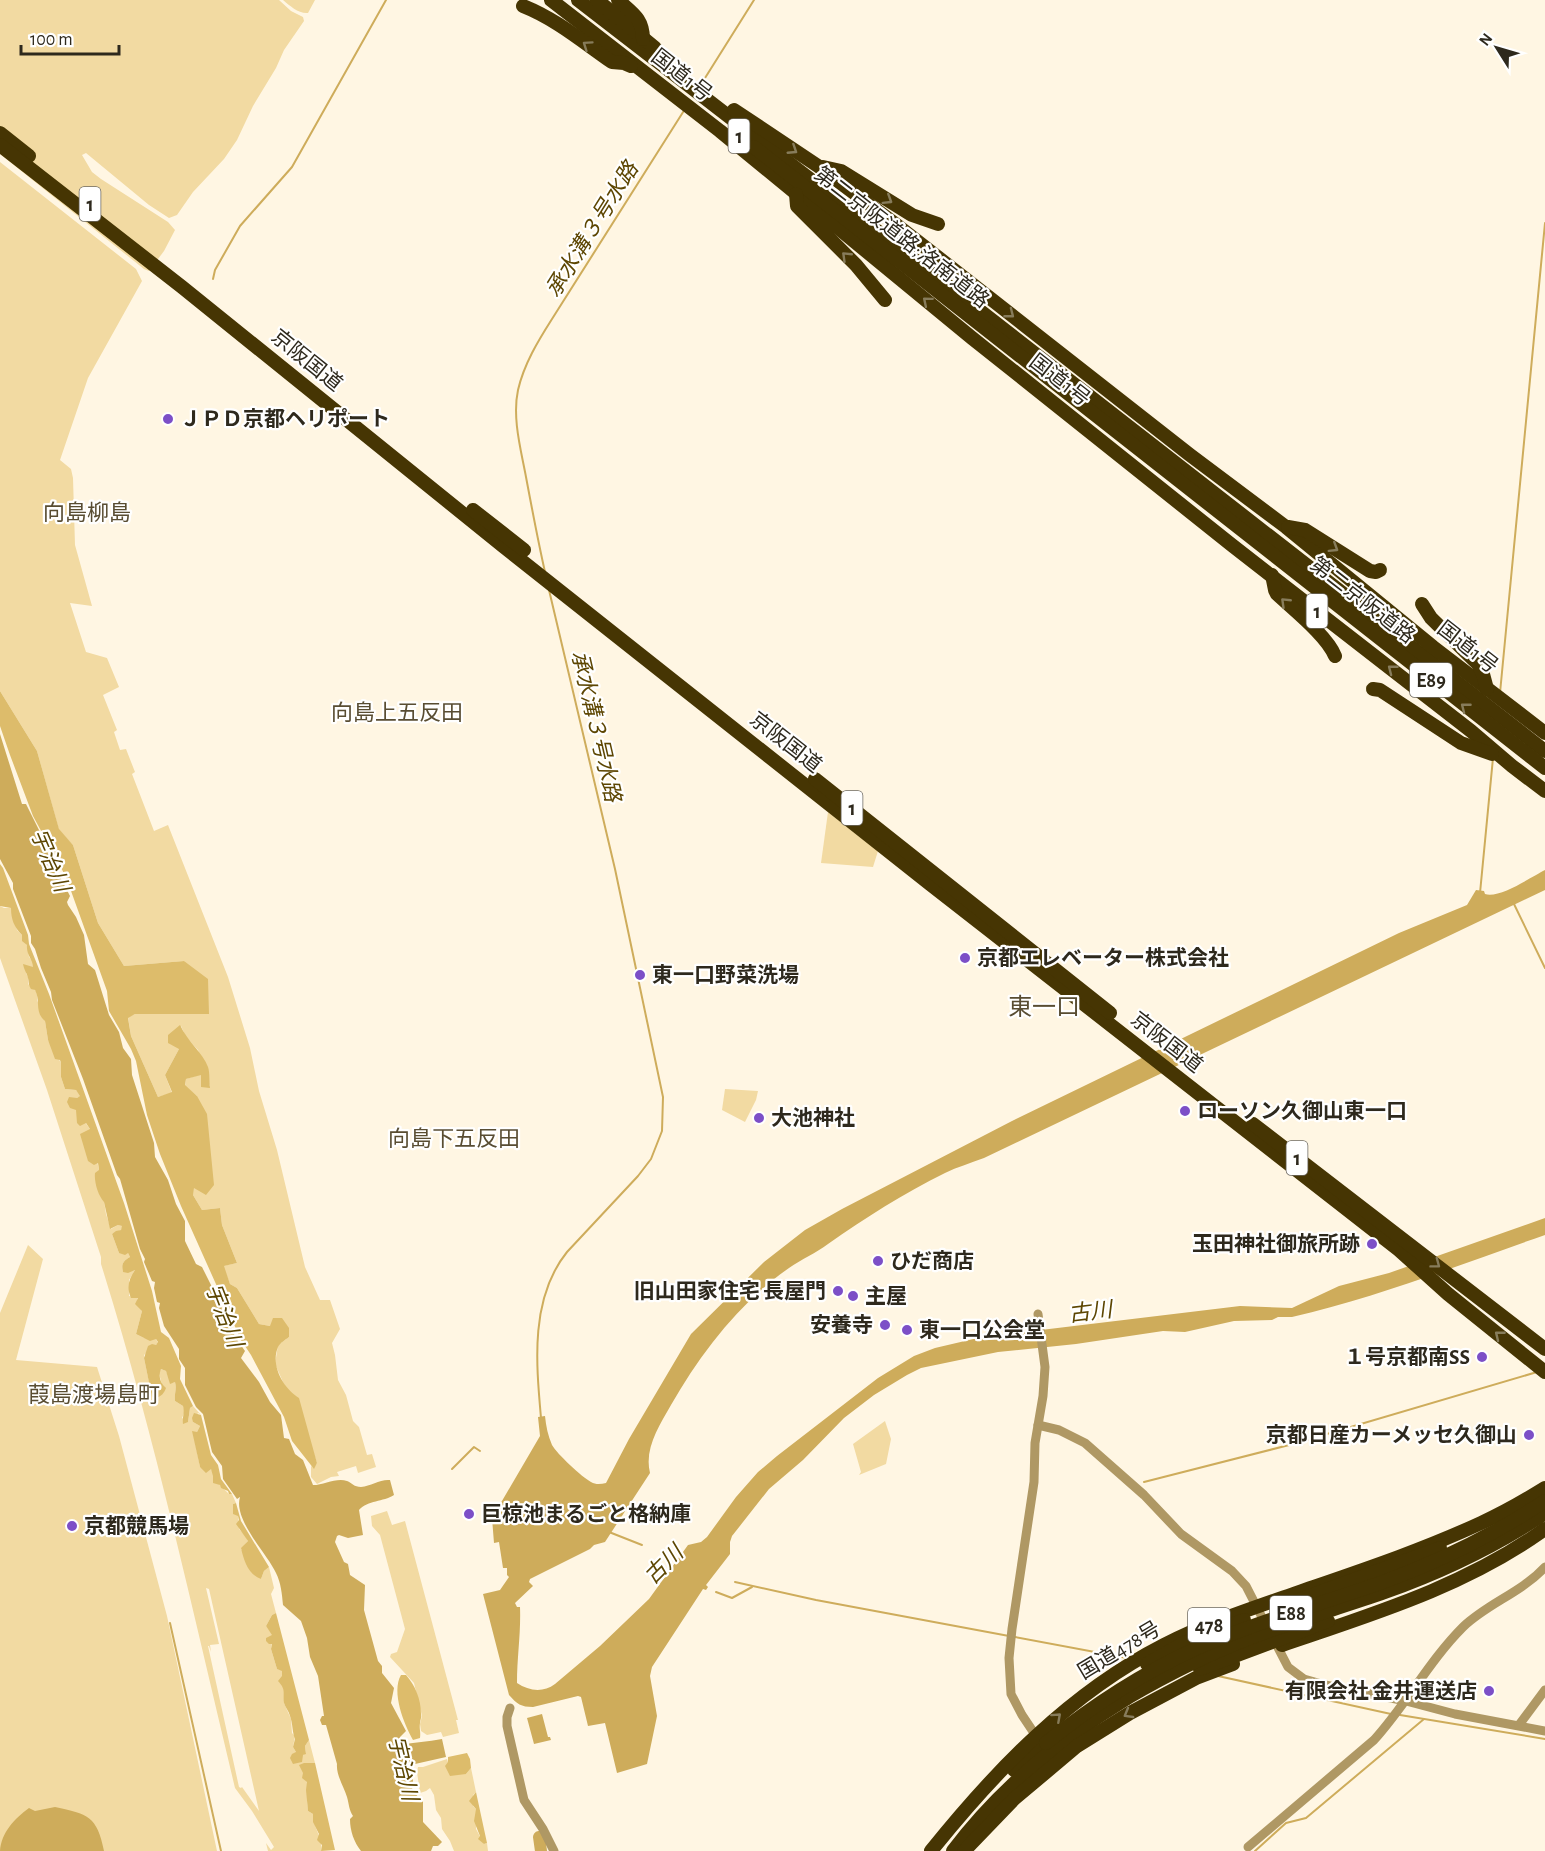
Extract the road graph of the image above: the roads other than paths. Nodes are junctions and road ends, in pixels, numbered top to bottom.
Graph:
1 (551, 0) edge
2 (565, 0) edge
3 (578, 0) edge
4 (597, 0) edge
5 (618, 0) edge
6 (523, 6) dead end
7 (644, 39) junction
8 (639, 68) junction
9 (0, 133) edge
10 (0, 145) edge
11 (818, 166) junction
12 (796, 194) junction
13 (938, 224) dead end
14 (898, 226) junction
15 (178, 279) junction
16 (885, 300) dead end
17 (972, 338) junction
18 (1217, 503) junction
19 (1286, 527) junction
20 (1380, 570) dead end
21 (1272, 575) junction
22 (1321, 585) junction
23 (1422, 604) dead end
24 (1335, 656) dead end
25 (1487, 688) junction
26 (1373, 689) dead end
27 (1486, 723) junction
28 (1545, 732) edge
29 (1545, 749) edge
30 (1545, 768) edge
31 (1516, 769) junction
32 (1545, 773) edge
33 (1545, 791) edge
34 (1405, 1248) junction
35 (1038, 1316) dead end
36 (1545, 1349) edge
37 (1545, 1372) edge
38 (1038, 1425) junction
39 (1545, 1488) edge
40 (1545, 1500) edge
41 (1503, 1512) junction
42 (1545, 1513) edge
43 (1545, 1527) edge
44 (1545, 1567) edge
45 (1257, 1607) junction
46 (1277, 1647) junction
47 (1545, 1690) edge
48 (1127, 1698) junction
49 (1406, 1701) junction
50 (510, 1708) dead end
51 (1519, 1725) junction
52 (1545, 1731) edge
53 (1041, 1740) junction
54 (1248, 1847) dead end
55 (554, 1851) edge
56 (931, 1851) edge
57 (940, 1851) edge
58 (953, 1851) edge
59 (964, 1851) edge

1 - 8 highway, 国道1号 / 1
2 - 18 highway, 第二京阪道路;洛南道路 / 1
3 - 18 highway, 第二京阪道路;洛南道路 / 1
4 - 7 highway, 国道1号 / 1
5 - 7 highway
8 -> 6 highway
7 -> 11 highway, 国道1号 / 1
8 - 12 highway, 国道1号 / 1
9 - 15 highway, 京阪国道 / 1
10 - 15 highway, 京阪国道 / 1
11 -> 13 highway
11 - 14 highway, 国道1号 / 1
16 -> 12 highway
17 -> 12 highway, 国道1号 / 1
14 -> 19 highway, 国道1号 / 1
14 - 22 highway
15 - 34 highway, 京阪国道 / 1
17 - 21 highway, 国道1号 / 1
17 - 22 highway
18 - 22 highway, 第二京阪道路 / E89
19 -> 20 highway
19 - 25 highway, 国道1号 / 1
24 -> 21 highway
31 -> 21 highway, 国道1号 / 1
27 -> 22 highway, 第二京阪道路 / E89
22 - 29 highway, 第二京阪道路 / E89
23 - 25 highway
25 - 28 highway, 国道1号 / 1
26 - 31 highway
27 - 30 highway, 第二京阪道路 / E89
27 - 32 highway
31 - 33 highway, 国道1号 / 1
34 -> 36 highway, 京阪国道 / 1
37 -> 34 highway, 京阪国道 / 1
35 - 38 street
38 - 45 street
38 - 53 street
39 - 41 highway, 国道478号 / 478
40 - 53 highway, E88, bridge
41 - 45 highway, 国道478号 / 478
41 - 53 highway, bridge
42 - 48 highway, E88, bridge
43 - 46 highway, 478
43 - 48 highway, bridge
44 - 49 street
45 - 46 street
53 -> 45 highway, 国道478号 / 478
46 - 49 street
46 -> 59 highway, 478
47 - 51 street
48 - 58 highway, E88
49 - 51 street
49 - 54 street
50 - 55 street
51 - 52 street
53 - 56 highway, 国道478号 / 478
53 - 57 highway, E88

